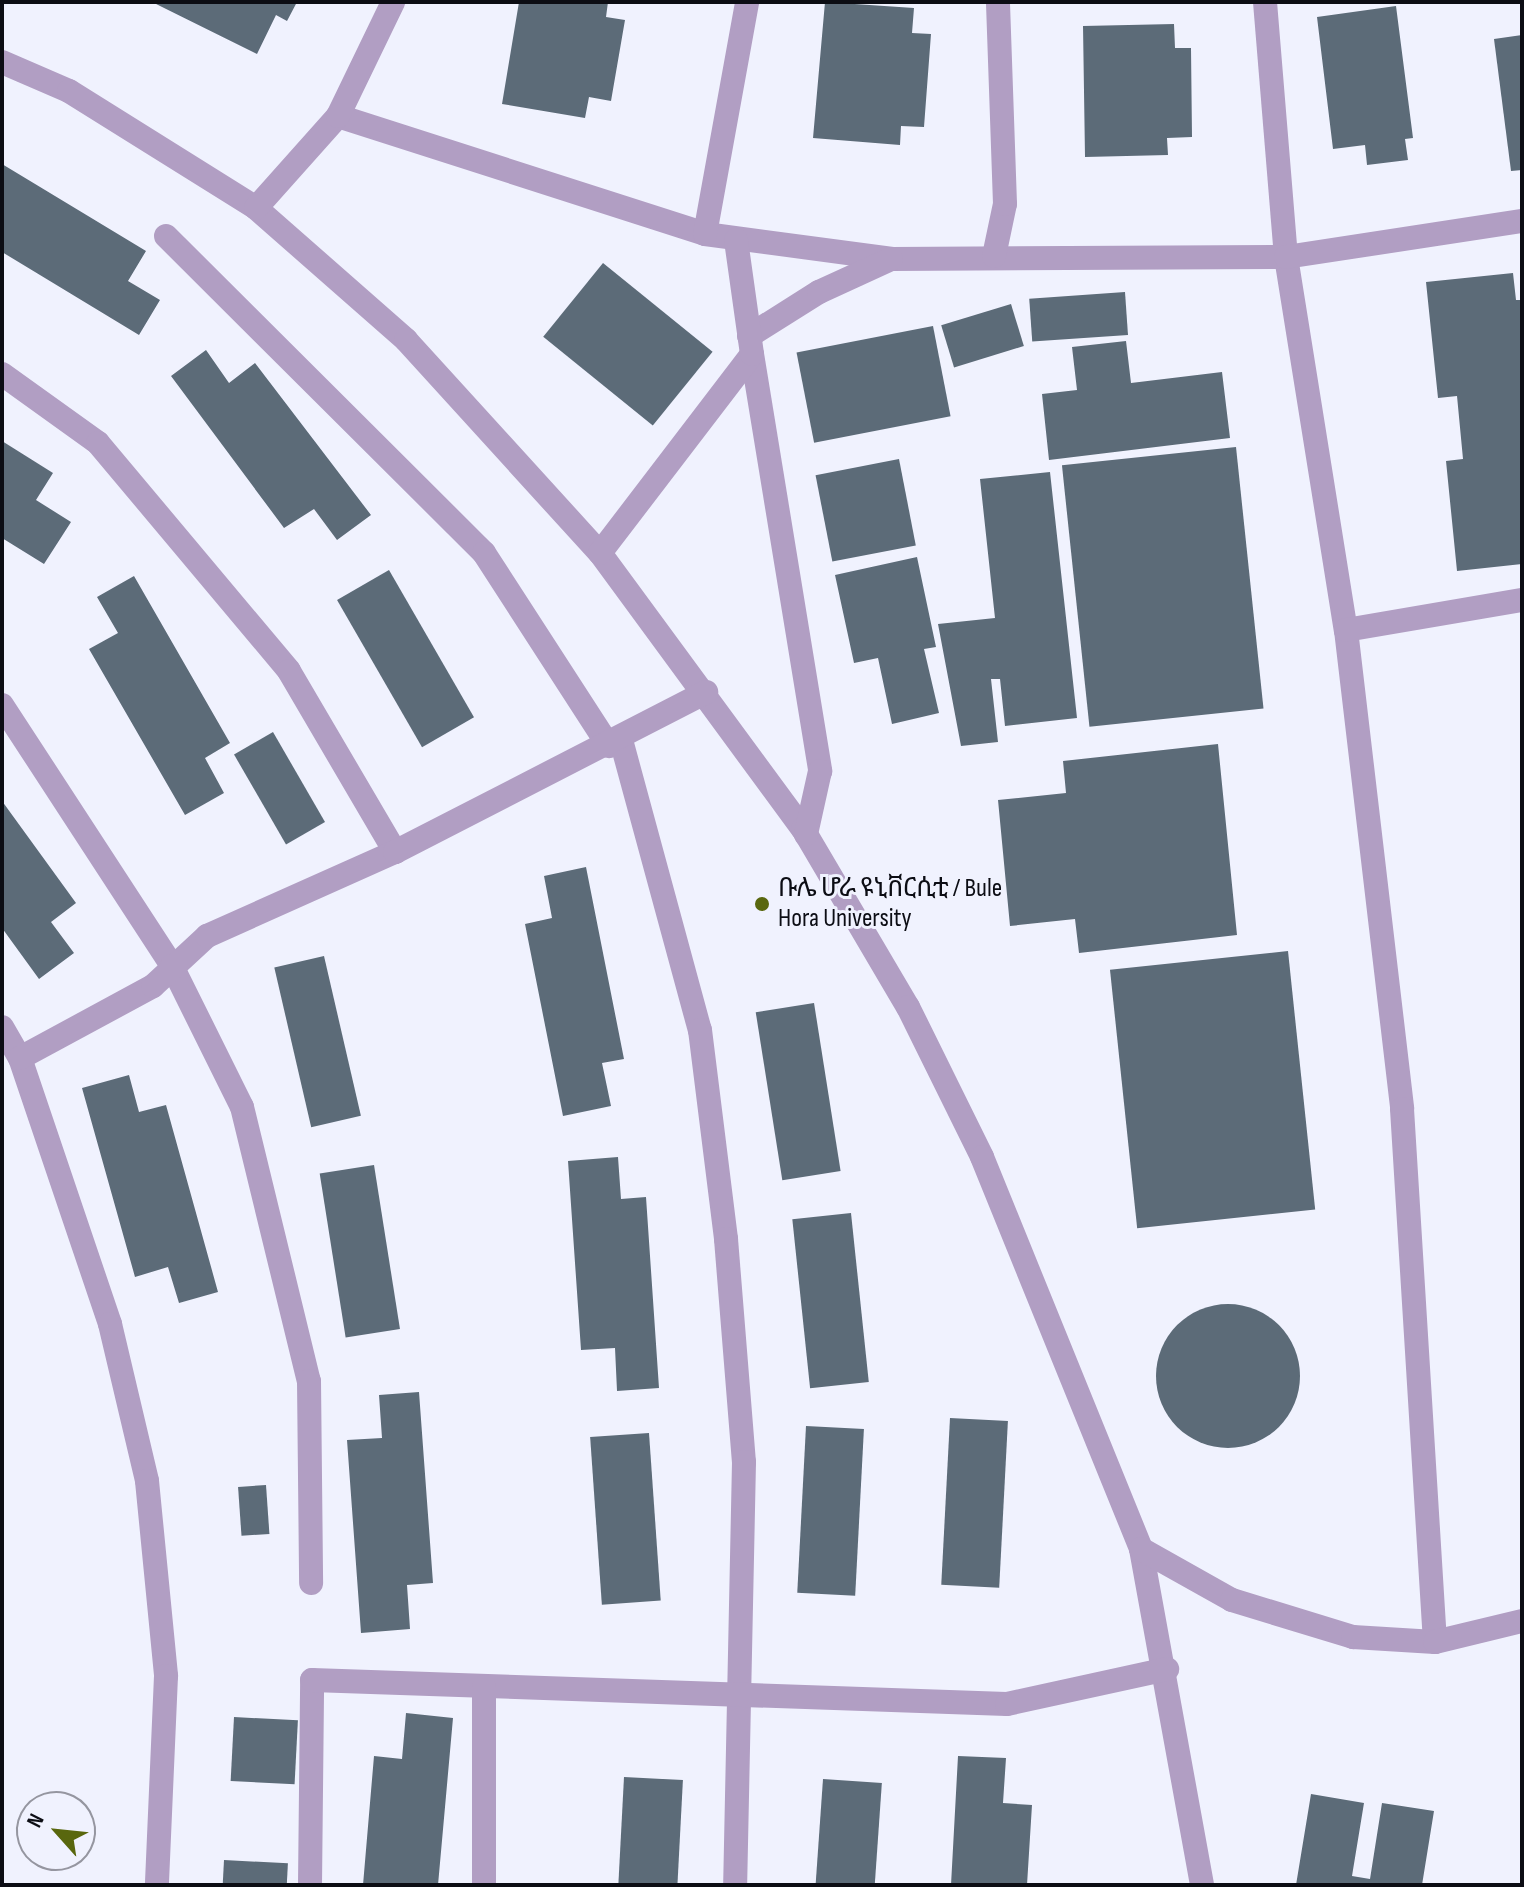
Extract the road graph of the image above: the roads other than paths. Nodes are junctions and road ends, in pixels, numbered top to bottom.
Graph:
1 (393, 2) edge
2 (747, 2) edge
3 (998, 2) edge
4 (1265, 2) edge
5 (2, 62) edge
6 (338, 116) junction
7 (256, 208) junction
8 (1522, 221) edge
9 (705, 234) junction
10 (166, 236) dead end
11 (736, 240) junction
12 (994, 256) junction
13 (1286, 257) junction
14 (892, 259) junction
15 (751, 345) junction
16 (2, 374) edge
17 (600, 553) junction
18 (1522, 600) edge
19 (1346, 630) junction
20 (706, 692) junction
21 (2, 705) edge
22 (615, 743) junction
23 (806, 834) junction
24 (395, 852) junction
25 (172, 966) junction
26 (2, 1027) edge
27 (20, 1058) junction
28 (1141, 1549) junction
29 (311, 1583) dead end
30 (1522, 1621) edge
31 (1435, 1642) junction
32 (1167, 1669) junction
33 (484, 1687) junction
34 (740, 1698) junction
35 (157, 1885) edge
36 (310, 1885) edge
37 (484, 1885) edge
38 (735, 1885) edge
39 (1202, 1885) edge

1 - 6 street
2 - 9 street
3 - 12 street
4 - 13 street
5 - 7 street
6 - 7 street
6 - 9 street
7 - 17 street
8 - 13 street
9 - 11 street
10 - 22 street
11 - 14 street
11 - 15 street
12 - 13 street
12 - 14 street
13 - 19 street
14 - 15 street
15 - 17 street
15 - 23 street
16 - 24 street
17 - 20 street
18 - 19 street
19 - 31 street
20 - 22 street
20 - 23 street
21 - 25 street
22 - 24 street
22 - 34 street
23 - 28 street
24 - 25 street
25 - 27 street
25 - 29 street
26 - 27 street
27 - 35 street
28 - 31 street
28 - 32 street
30 - 31 street
32 - 34 street
32 - 39 street
33 - 34 street
33 - 36 street
33 - 37 street
34 - 38 street

